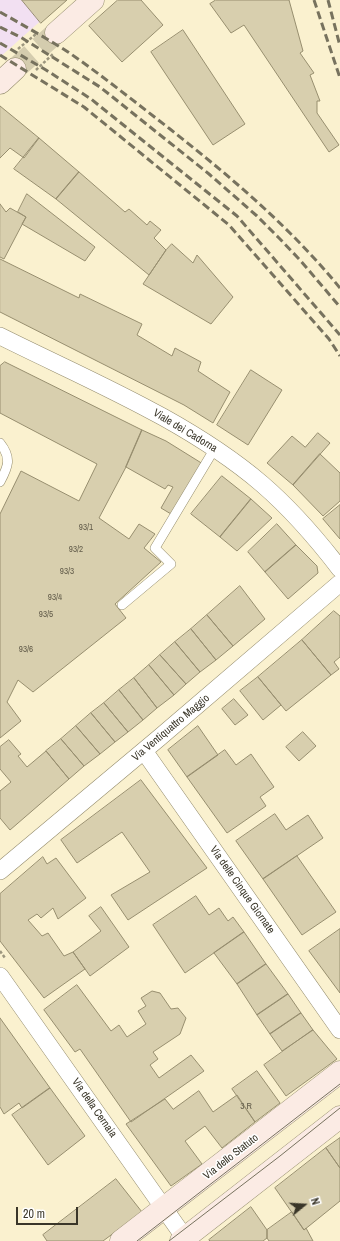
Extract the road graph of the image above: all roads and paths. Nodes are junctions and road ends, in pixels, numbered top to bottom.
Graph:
1 (93, 0) edge
2 (56, 33) tunnel mouth
3 (0, 336) edge
4 (0, 443) edge
5 (215, 448) junction
6 (0, 482) edge
7 (340, 569) edge
8 (340, 583) edge
9 (122, 605) dead end
10 (144, 751) junction
11 (0, 871) edge
12 (0, 976) edge
13 (340, 1030) edge
14 (340, 1072) edge
15 (340, 1117) edge
16 (164, 1208) junction
17 (185, 1240) edge
18 (122, 1241) edge

1 - 2 street
3 - 5 street, Viale dei Cadorna
4 - 6 lane
5 - 7 street, Viale dei Cadorna
5 - 9 lane
8 - 10 street, Via Ventiquattro Maggio
10 - 11 street, Via Ventiquattro Maggio
10 - 13 street, Via delle Cinque Giornate
12 - 16 street, Via della Cernaia
14 - 16 street, Via dello Statuto
15 - 17 street
16 - 17 street, Via della Cernaia
16 - 18 street, Via dello Statuto

